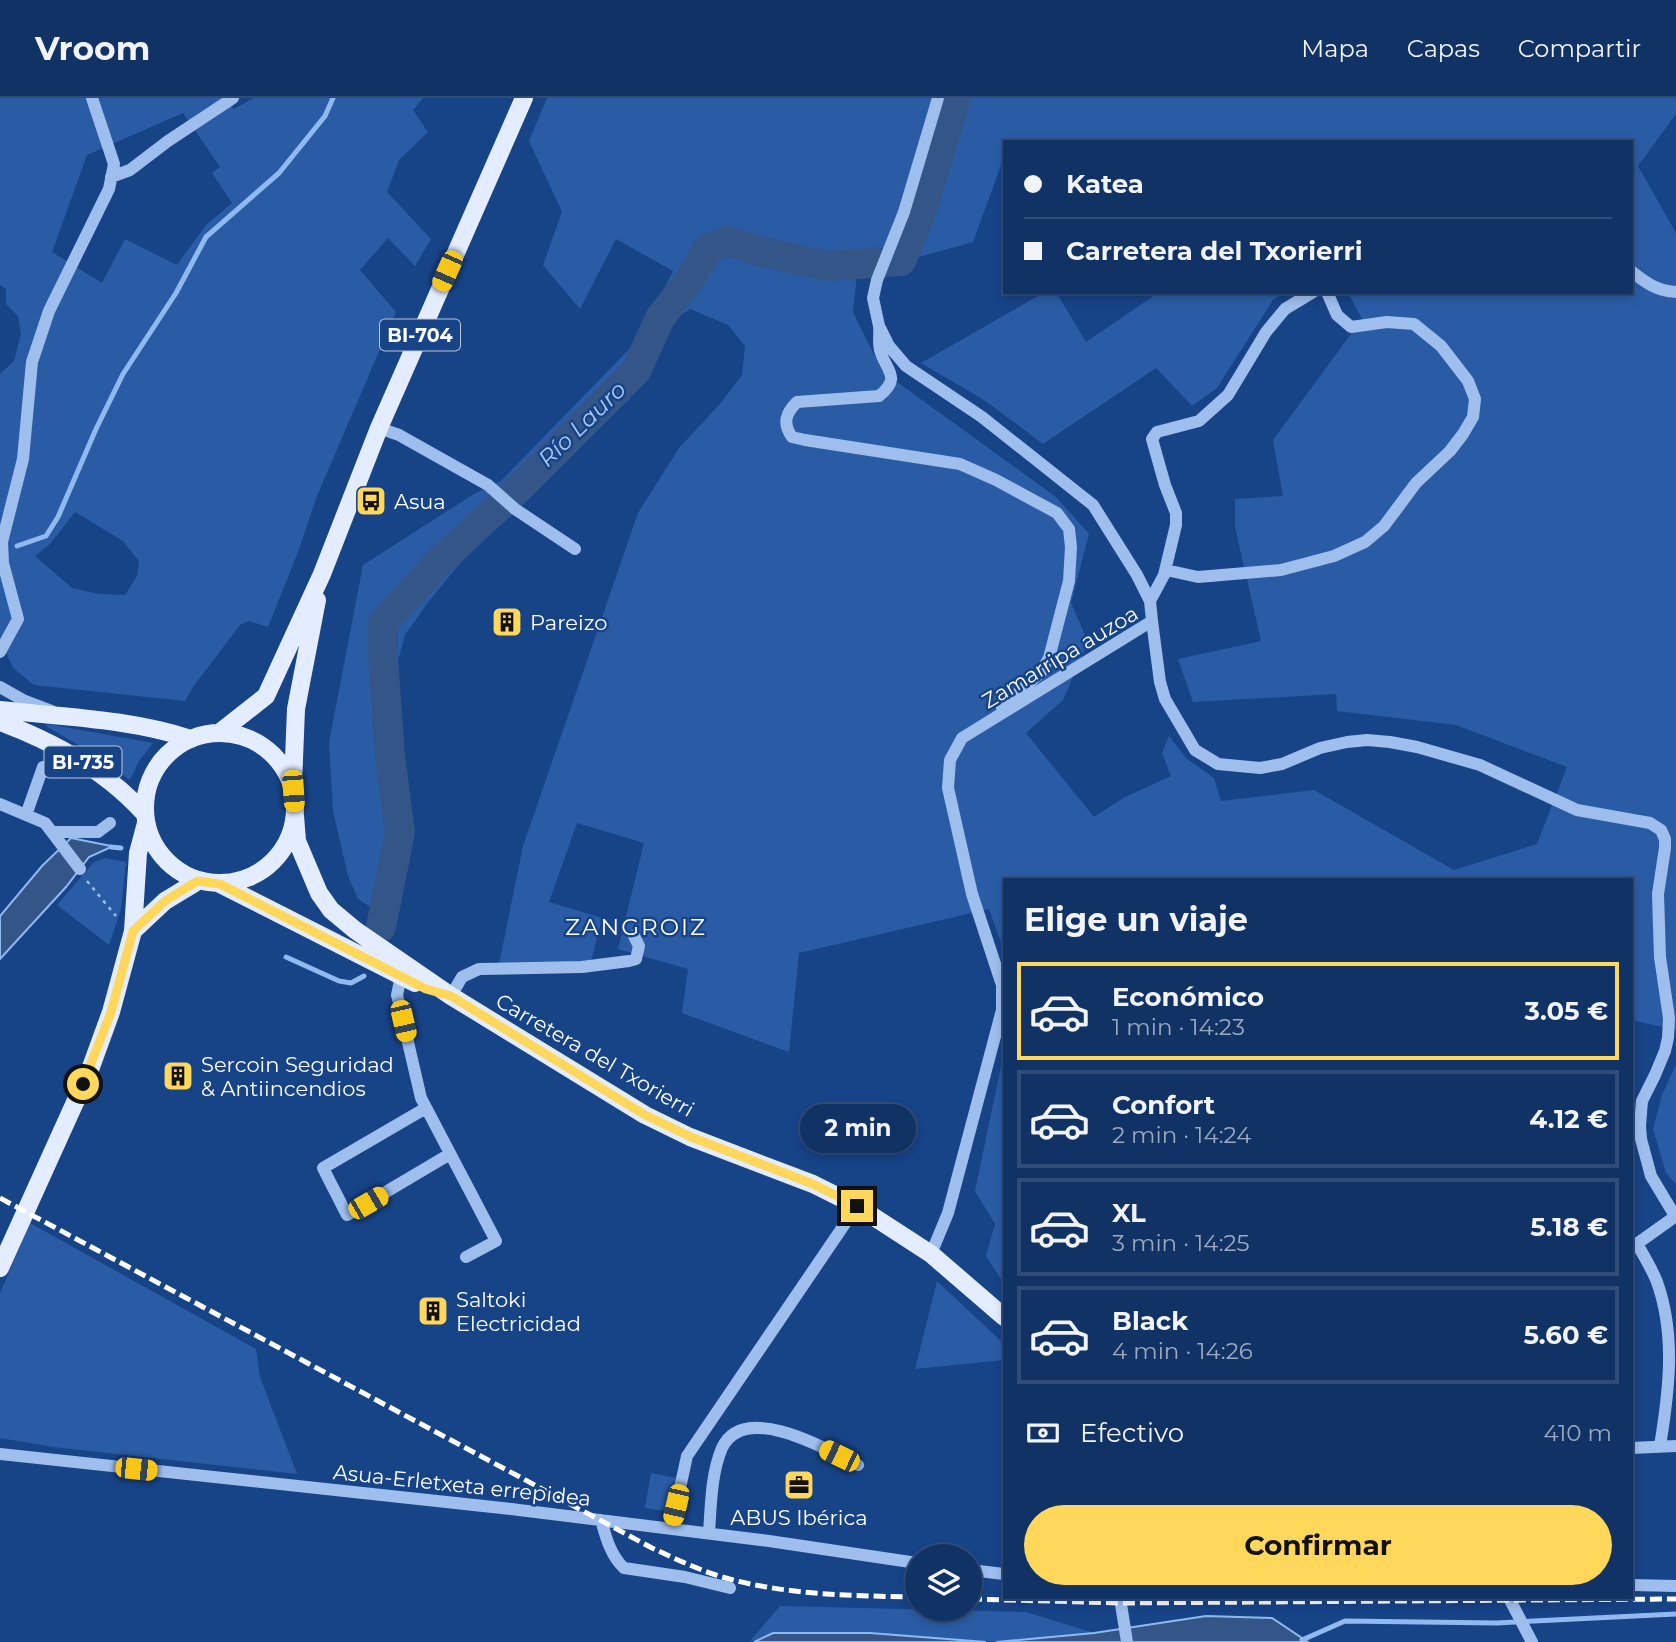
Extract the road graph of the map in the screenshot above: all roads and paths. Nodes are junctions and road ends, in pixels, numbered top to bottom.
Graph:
1 (92, 98) edge
2 (233, 98) edge
3 (524, 98) edge
4 (938, 98) edge
5 (111, 177) junction
6 (1633, 272) edge
7 (1676, 292) edge
8 (1310, 294) edge
9 (1328, 294) edge
10 (879, 326) junction
11 (379, 428) junction
12 (575, 549) dead end
13 (1166, 570) junction
14 (322, 574) junction
15 (1150, 601) junction
16 (1152, 621) junction
17 (0, 653) edge
18 (0, 687) edge
19 (0, 710) edge
20 (66, 716) junction
21 (4, 722) edge
22 (986, 723) junction
23 (219, 733) junction
24 (191, 739) junction
25 (43, 767) dead end
26 (293, 791) junction
27 (0, 804) edge
28 (26, 816) junction
29 (295, 817) junction
30 (145, 818) junction
31 (110, 824) dead end
32 (52, 832) junction
33 (80, 869) joint
34 (198, 881) junction
35 (220, 884) junction
36 (116, 916) dead end
37 (133, 931) junction
38 (634, 936) dead end
39 (401, 976) junction
40 (451, 996) junction
41 (426, 1108) junction
42 (450, 1154) junction
43 (857, 1206) junction
44 (1675, 1216) edge
45 (1634, 1246) edge
46 (930, 1254) junction
47 (466, 1257) dead end
48 (0, 1268) edge
49 (1003, 1316) edge
50 (1676, 1446) edge
51 (1660, 1447) junction
52 (1633, 1448) edge
53 (1, 1454) edge
54 (858, 1465) dead end
55 (601, 1520) junction
56 (671, 1529) junction
57 (709, 1533) junction
58 (905, 1561) edge
59 (982, 1571) edge
60 (1003, 1574) edge
61 (1633, 1585) edge
62 (1676, 1586) edge
63 (730, 1588) dead end
64 (1121, 1599) edge
65 (1512, 1602) edge
66 (1529, 1636) edge
67 (1127, 1642) edge

1 - 5 street
2 - 5 street
3 - 11 main road, BI-704
4 - 10 street
5 - 17 street
6 - 7 street
8 - 13 street, Zamarripa auzoa
9 - 13 street
10 - 15 street
10 - 22 street
11 - 12 street
11 - 14 main road, BI-704
13 - 15 street, Zamarripa auzoa
14 - 23 main road, BI-704
14 - 26 main road, BI-704
15 - 16 street
16 - 22 street, Zamarripa auzoa
16 - 44 street, Zamarripa auzoa
18 - 20 street
19 - 20 main road, BI-735
20 - 24 main road, BI-735
21 - 30 main road, BI-735
22 - 46 street, Zamarripa auzoa
23 - 24 main road, BI-735
23 - 26 main road, BI-735
24 - 30 main road, BI-735
25 - 28 street
26 - 29 main road, BI-735
27 - 28 street
28 - 32 street
29 - 35 main road, BI-735
29 - 40 main road, BI-735
30 - 34 main road, BI-735
30 - 37 main road
31 - 32 street
32 - 33 street
33 - 36 path
34 - 35 main road, BI-735
34 - 37 main road
35 - 39 main road, BI-735
37 - 48 main road
38 - 40 street
39 - 40 main road, BI-735
39 - 41 street
40 - 43 main road, Carretera del Txorierri / BI-735
41 - 42 street
41 - 42 street
42 - 47 street
43 - 46 main road, Carretera del Txorierri / BI-735
43 - 56 street
44 - 45 street
45 - 51 street
46 - 49 main road, Carretera del Txorierri / BI-735
50 - 51 street
51 - 52 street
53 - 55 street, Asua-Erletxeta errepidea
54 - 57 street
55 - 56 street, Asua-Erletxeta errepidea
55 - 63 street
56 - 57 street, Asua-Erletxeta errepidea
57 - 58 street, Asua-Erletxeta errepidea
59 - 60 street
61 - 62 street
64 - 67 street
65 - 66 street

